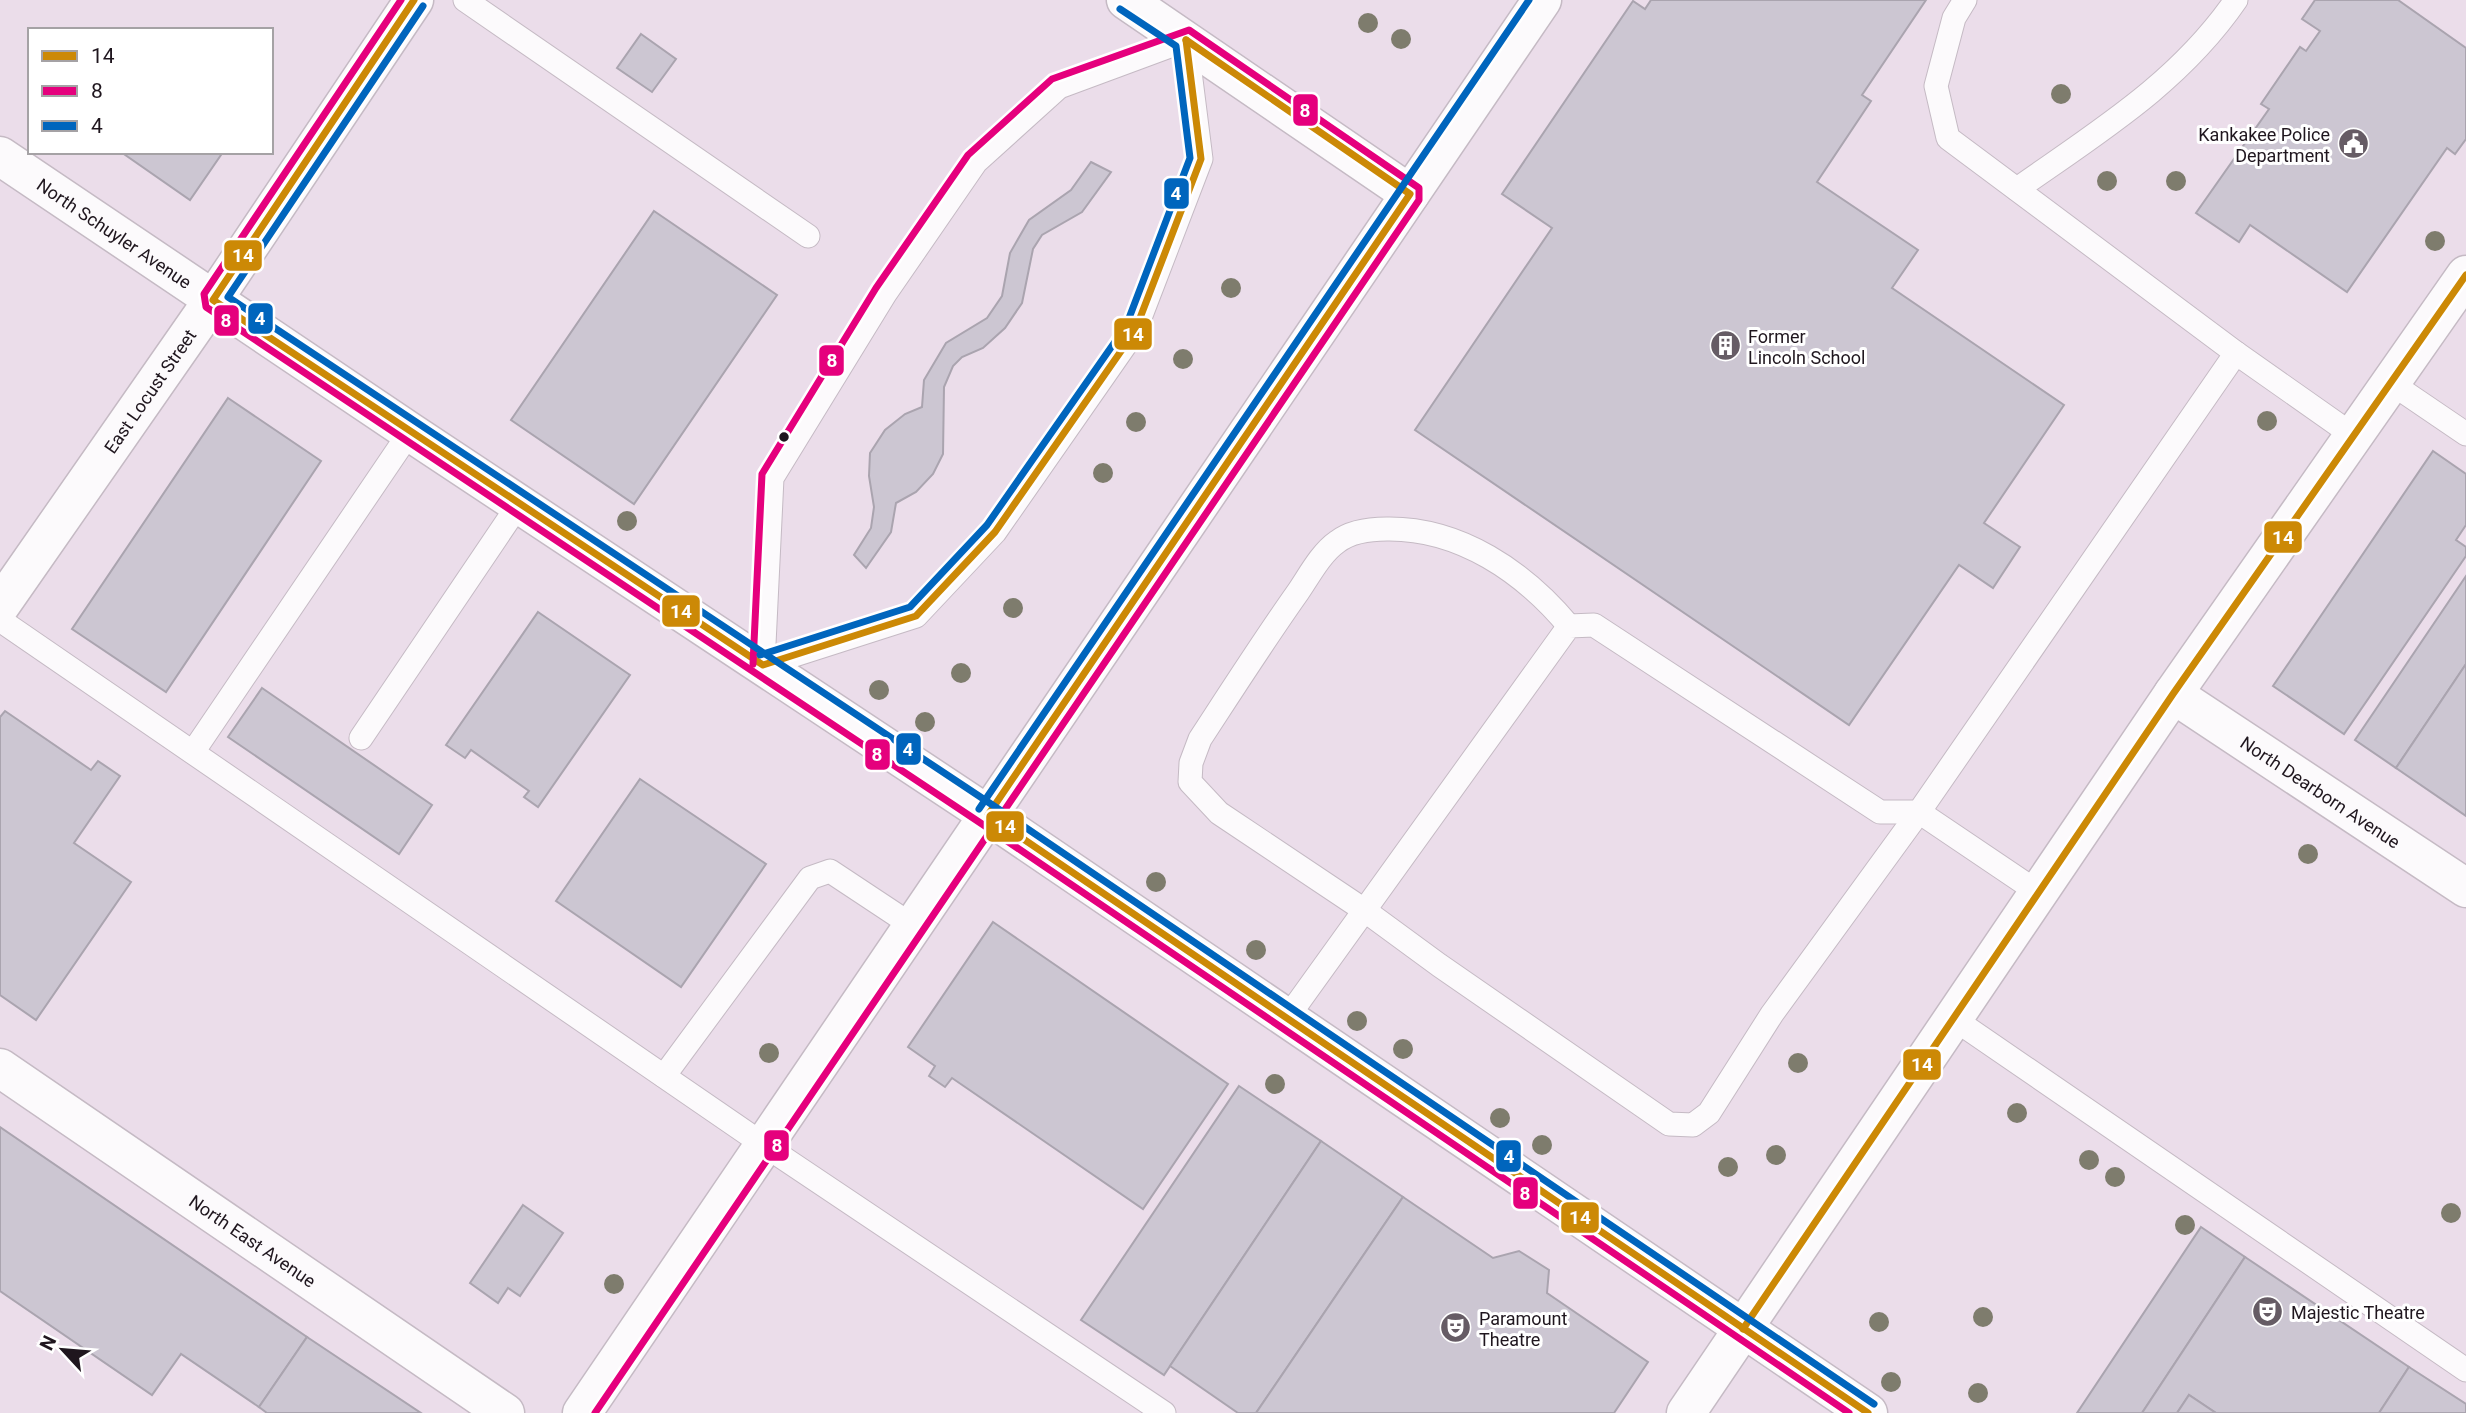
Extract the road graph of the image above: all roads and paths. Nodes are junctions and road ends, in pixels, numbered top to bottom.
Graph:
1 (414, 0) edge
2 (465, 0) edge
3 (1126, 0) edge
4 (1542, 0) edge
5 (1965, 0) edge
6 (2236, 0) edge
7 (1186, 40) junction
8 (0, 156) edge
9 (2017, 189) junction
10 (1410, 194) junction
11 (808, 236) dead end
12 (2466, 275) edge
13 (213, 300) junction
14 (2236, 353) junction
15 (2391, 383) junction
16 (410, 432) junction
17 (2466, 434) edge
18 (2354, 436) junction
19 (519, 504) junction
20 (0, 606) edge
21 (0, 620) edge
22 (1569, 625) junction
23 (763, 665) junction
24 (2173, 694) junction
25 (361, 738) dead end
26 (193, 752) junction
27 (1919, 812) junction
28 (988, 815) junction
29 (2466, 888) edge
30 (2039, 893) junction
31 (1364, 910) junction
32 (913, 926) junction
33 (1287, 1018) junction
34 (1954, 1019) junction
35 (0, 1068) edge
36 (664, 1076) junction
37 (764, 1145) junction
38 (1743, 1329) junction
39 (2466, 1370) edge
40 (505, 1413) edge
41 (582, 1413) edge
42 (1164, 1413) edge
43 (1686, 1413) edge
44 (1868, 1413) edge

1 - 13 street, East Locust Street
2 - 11 lane
3 - 7 street
4 - 10 street
5 - 9 lane
6 - 9 lane
7 - 10 street
7 - 23 lane
7 - 23 lane
8 - 13 street, North Schuyler Avenue
9 - 14 lane
10 - 28 street
12 - 15 street
13 - 16 street, North Schuyler Avenue
13 - 20 street, East Locust Street
14 - 18 lane
14 - 27 lane
15 - 17 lane
15 - 18 street
16 - 19 street, North Schuyler Avenue
16 - 26 lane
18 - 24 street
19 - 23 street, North Schuyler Avenue
19 - 25 lane
21 - 26 lane
22 - 27 lane
22 - 31 lane
22 - 31 lane
23 - 28 street, North Schuyler Avenue
24 - 29 street, North Dearborn Avenue
24 - 30 street
26 - 36 lane
27 - 30 lane
27 - 31 lane
28 - 32 street
28 - 33 street, North Schuyler Avenue
30 - 34 street
31 - 33 lane
32 - 36 lane
32 - 37 street
33 - 38 street, North Schuyler Avenue
34 - 38 street
34 - 39 lane
35 - 40 street, North East Avenue
36 - 37 lane
37 - 41 street
37 - 42 lane
38 - 43 street
38 - 44 street, North Schuyler Avenue

